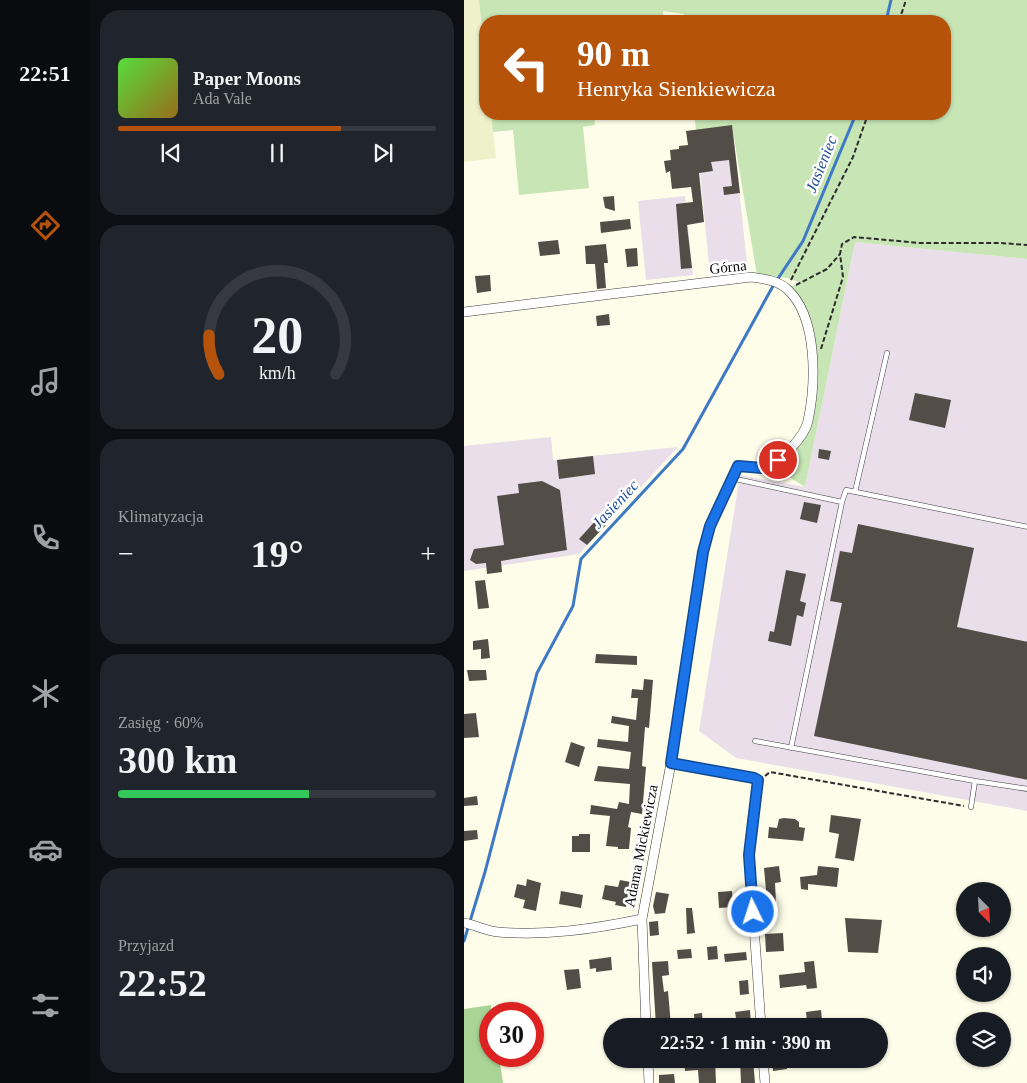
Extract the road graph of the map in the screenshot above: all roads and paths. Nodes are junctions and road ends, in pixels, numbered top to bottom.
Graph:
1 (906, 0) edge
2 (901, 15) edge
3 (866, 120) edge
4 (1027, 246) edge
5 (840, 254) junction
6 (779, 284) junction
7 (464, 312) edge
8 (821, 351) dead end
9 (887, 352) dead end
10 (731, 478) junction
11 (855, 492) junction
12 (842, 502) junction
13 (1027, 527) edge
14 (755, 741) dead end
15 (791, 748) junction
16 (671, 763) junction
17 (758, 780) junction
18 (975, 781) junction
19 (1027, 789) edge
20 (971, 807) joint
21 (642, 919) junction
22 (464, 923) edge
23 (646, 1018) edge
24 (760, 1018) edge
25 (648, 1068) edge
26 (764, 1068) edge
27 (649, 1083) edge
28 (765, 1083) edge

1 - 2 path
3 - 6 path
4 - 5 path
5 - 6 path
5 - 8 path
6 - 7 street, Górna
6 - 10 street
9 - 11 lane
10 - 12 lane
10 - 16 street, Adama Mickiewicza
11 - 12 lane
11 - 13 lane
12 - 15 lane
14 - 15 lane
15 - 18 lane
16 - 17 street
16 - 21 street, Adama Mickiewicza
17 - 20 path
17 - 24 street
18 - 19 lane
18 - 20 lane
21 - 22 street
21 - 23 street, Adama Mickiewicza
25 - 27 street
26 - 28 street

